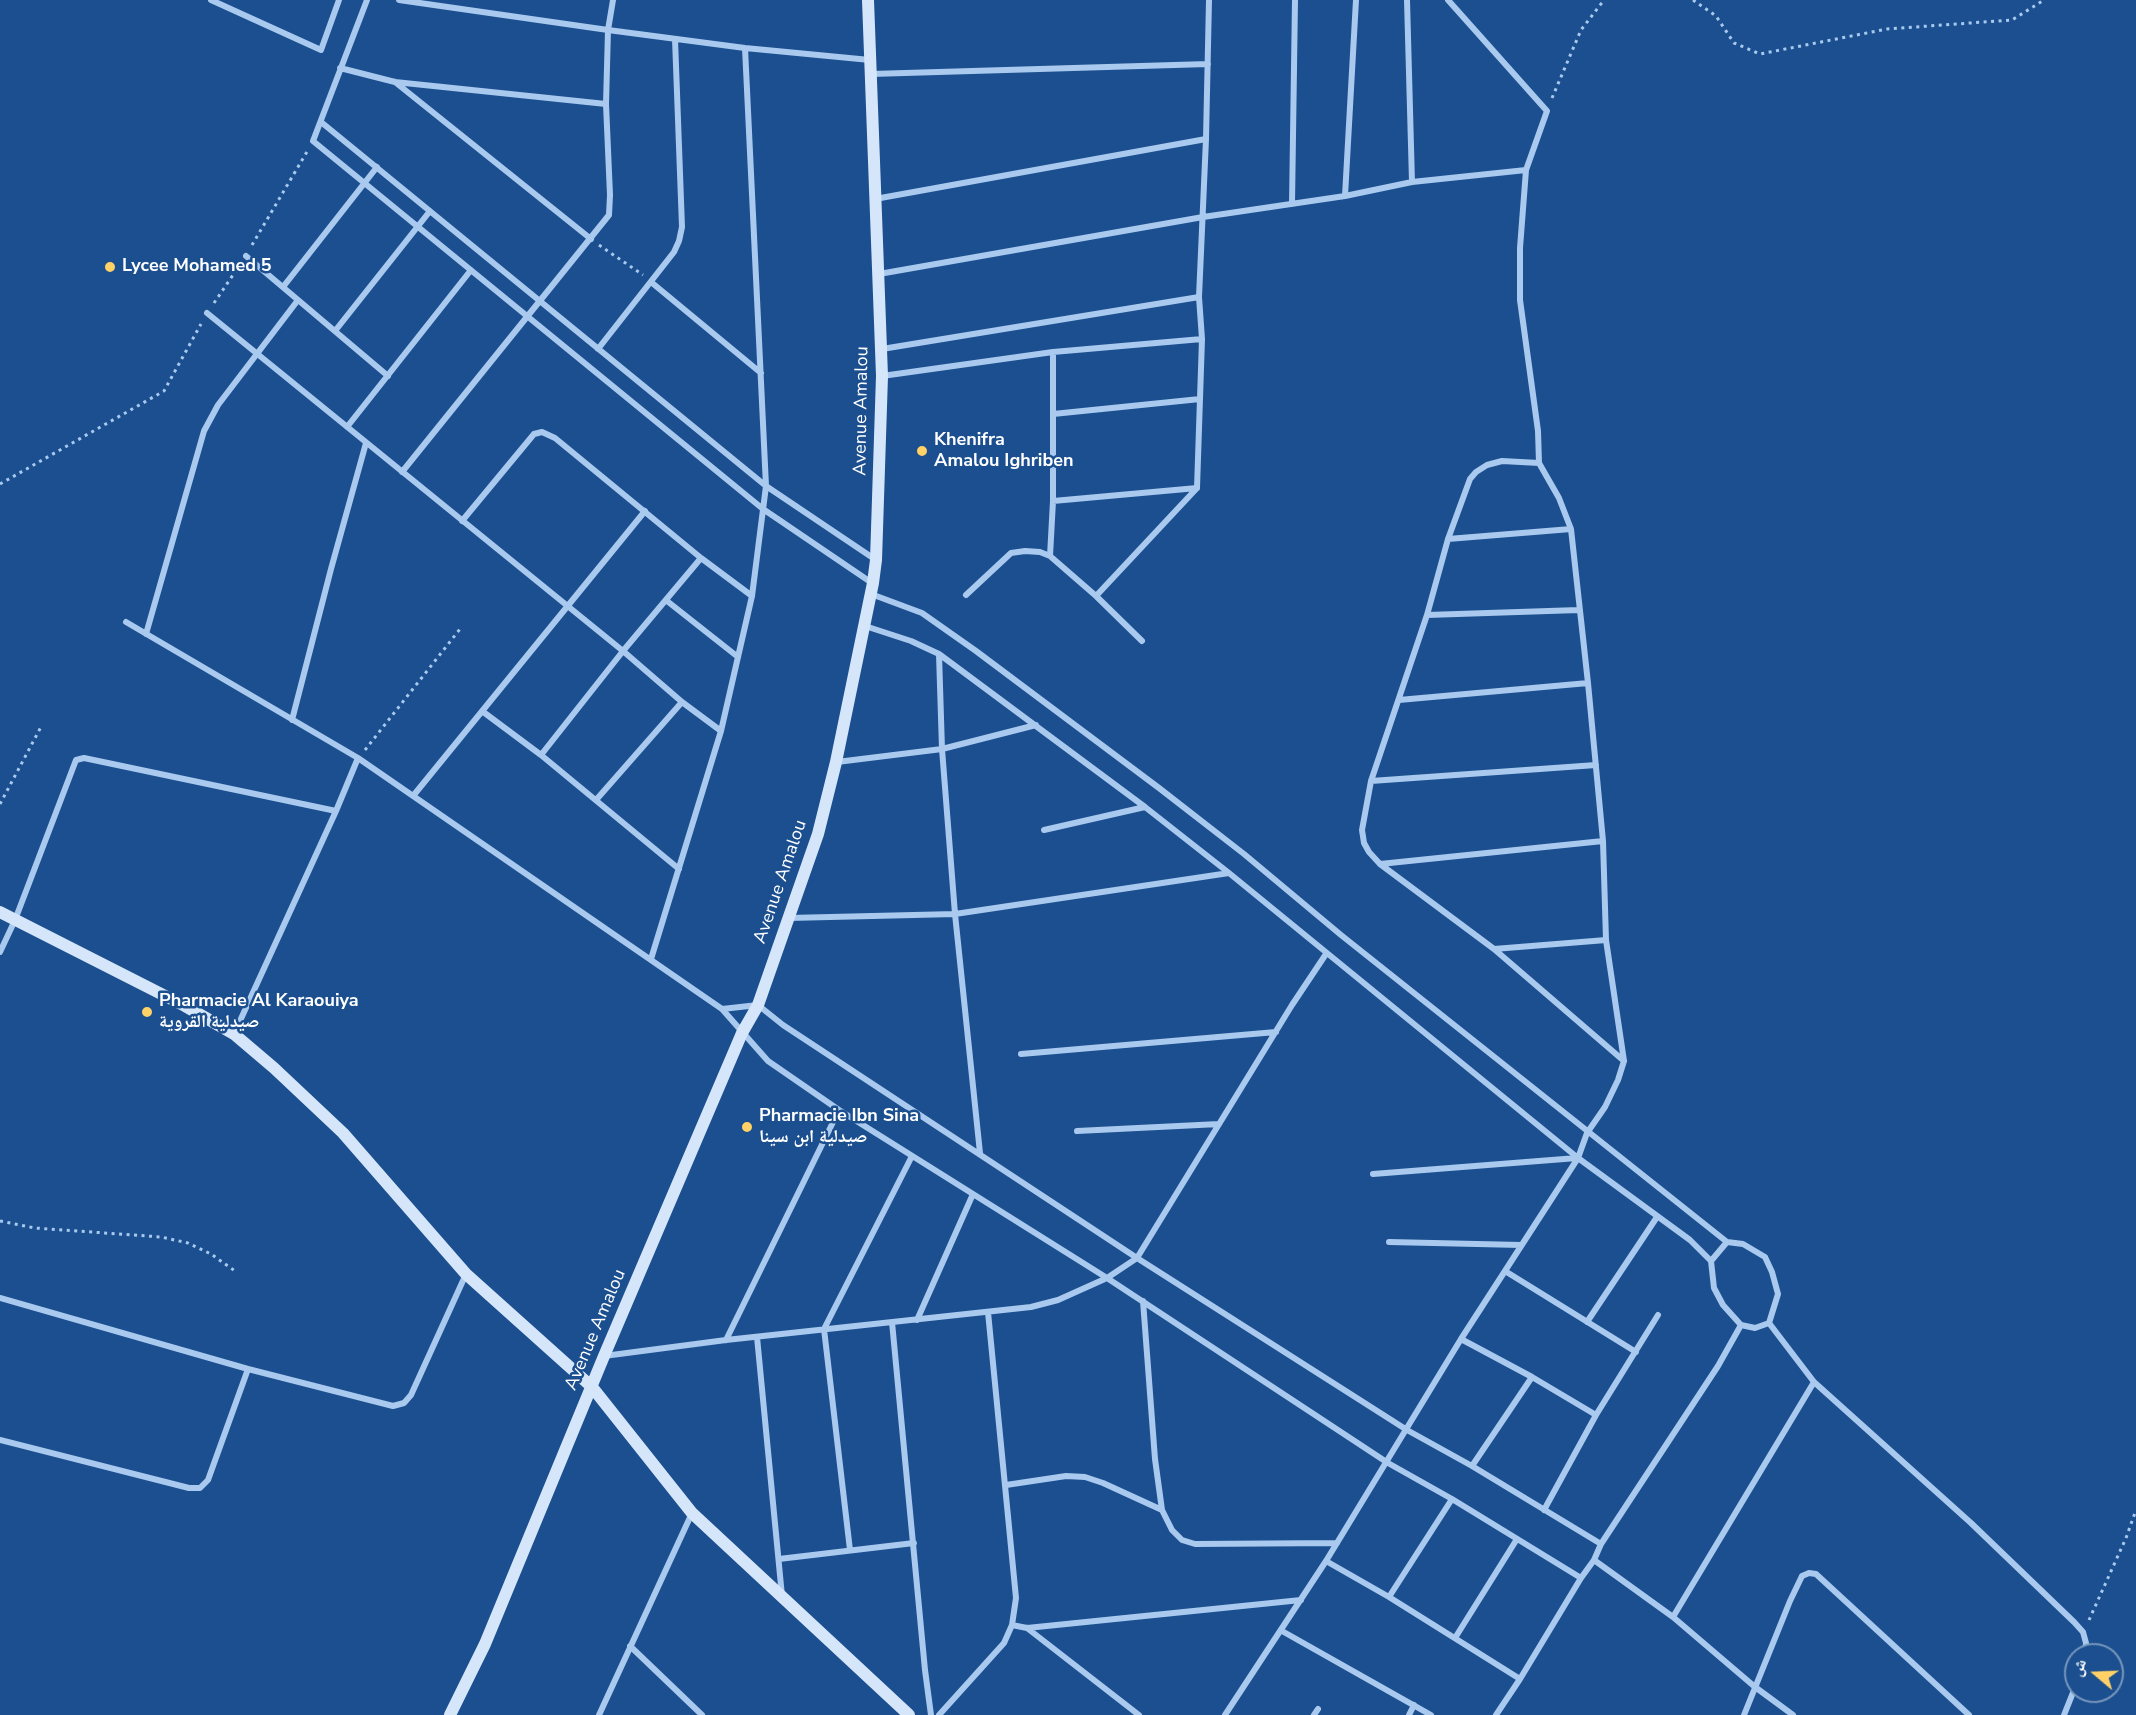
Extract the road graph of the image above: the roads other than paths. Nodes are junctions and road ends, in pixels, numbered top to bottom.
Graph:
1 (211, 0) edge
2 (339, 0) edge
3 (366, 0) edge
4 (399, 0) edge
5 (461, 0) edge
6 (614, 0) edge
7 (868, 0) edge
8 (1209, 0) edge
9 (1295, 0) edge
10 (1356, 0) edge
11 (1407, 0) edge
12 (1449, 0) edge
13 (459, 9) junction
14 (608, 30) junction
15 (675, 39) junction
16 (745, 48) junction
17 (870, 60) junction
18 (1208, 64) junction
19 (340, 68) junction
20 (871, 74) junction
21 (395, 82) junction
22 (606, 104) junction
23 (321, 122) junction
24 (1206, 139) junction
25 (377, 167) junction
26 (1526, 170) junction
27 (1412, 182) junction
28 (364, 183) junction
29 (1345, 196) junction
30 (875, 199) junction
31 (1292, 204) junction
32 (430, 211) junction
33 (1203, 217) junction
34 (418, 227) junction
35 (591, 239) junction
36 (246, 256) dead end
37 (471, 270) junction
38 (879, 274) junction
39 (651, 282) junction
40 (283, 287) junction
41 (1199, 297) junction
42 (298, 300) junction
43 (539, 300) junction
44 (207, 313) dead end
45 (526, 316) junction
46 (335, 331) junction
47 (1202, 339) junction
48 (598, 349) junction
49 (882, 349) junction
50 (1053, 352) junction
51 (256, 353) junction
52 (761, 373) junction
53 (388, 376) junction
54 (882, 376) junction
55 (1200, 399) junction
56 (1053, 414) junction
57 (347, 427) junction
58 (366, 443) junction
59 (1539, 463) junction
60 (402, 472) junction
61 (765, 486) junction
62 (1197, 488) junction
63 (1053, 501) junction
64 (763, 509) junction
65 (645, 511) junction
66 (462, 521) junction
67 (1571, 529) junction
68 (1448, 539) junction
69 (1050, 556) junction
70 (701, 558) junction
71 (876, 560) junction
72 (872, 589) junction
73 (966, 595) dead end
74 (752, 596) junction
75 (1096, 596) junction
76 (667, 601) junction
77 (567, 606) junction
78 (1580, 610) junction
79 (1427, 615) junction
80 (126, 622) dead end
81 (864, 626) junction
82 (146, 634) junction
83 (1142, 641) dead end
84 (623, 651) junction
85 (939, 654) junction
86 (738, 657) junction
87 (1588, 683) junction
88 (1399, 700) junction
89 (682, 702) junction
90 (482, 711) junction
91 (292, 720) junction
92 (1036, 725) junction
93 (721, 731) junction
94 (942, 749) junction
95 (541, 755) junction
96 (358, 759) junction
97 (836, 762) junction
98 (1596, 765) junction
99 (1371, 781) junction
100 (413, 796) junction
101 (596, 800) junction
102 (1144, 807) junction
103 (336, 811) junction
104 (1044, 830) dead end
105 (1603, 841) junction
106 (1380, 864) junction
107 (679, 868) junction
108 (1229, 873) junction
109 (0, 912) edge
110 (955, 914) junction
111 (787, 918) junction
112 (15, 920) junction
113 (1606, 940) junction
114 (1494, 949) junction
115 (0, 952) edge
116 (1326, 954) junction
117 (651, 959) junction
118 (758, 1005) junction
119 (722, 1009) junction
120 (1276, 1032) junction
121 (742, 1033) junction
122 (234, 1034) junction
123 (1021, 1054) dead end
124 (1624, 1060) junction
125 (839, 1110) junction
126 (1219, 1124) junction
127 (1077, 1131) dead end
128 (1587, 1133) junction
129 (980, 1153) junction
130 (912, 1156) junction
131 (1578, 1158) junction
132 (1373, 1174) dead end
133 (973, 1194) junction
134 (1657, 1217) junction
135 (1389, 1242) dead end
136 (1727, 1242) junction
137 (1521, 1245) junction
138 (1137, 1258) junction
139 (1711, 1261) junction
140 (1505, 1271) junction
141 (466, 1274) junction
142 (1107, 1278) junction
143 (0, 1298) edge
144 (1143, 1301) junction
145 (988, 1312) junction
146 (1658, 1315) dead end
147 (917, 1320) junction
148 (892, 1322) junction
149 (1587, 1322) junction
150 (1769, 1323) junction
151 (1741, 1325) junction
152 (824, 1329) junction
153 (757, 1337) junction
154 (1461, 1339) junction
155 (726, 1340) junction
156 (1636, 1352) junction
157 (604, 1356) junction
158 (248, 1369) junction
159 (1532, 1377) junction
160 (1814, 1382) junction
161 (592, 1387) junction
162 (1596, 1415) junction
163 (1407, 1430) junction
164 (0, 1440) edge
165 (1388, 1463) junction
166 (1472, 1466) junction
167 (1006, 1485) junction
168 (1452, 1499) junction
169 (1162, 1510) junction
170 (1544, 1510) junction
171 (692, 1513) junction
172 (1517, 1539) junction
173 (914, 1543) junction
174 (1337, 1543) junction
175 (1601, 1544) junction
176 (850, 1551) junction
177 (779, 1559) junction
178 (1594, 1560) junction
179 (1326, 1561) junction
180 (1581, 1578) junction
181 (782, 1597) junction
182 (1389, 1597) junction
183 (1301, 1600) junction
184 (1673, 1617) junction
185 (1012, 1625) junction
186 (1027, 1628) junction
187 (1282, 1631) junction
188 (1455, 1638) junction
189 (2086, 1643) edge
190 (630, 1646) junction
191 (1520, 1679) junction
192 (1755, 1687) junction
193 (1414, 1705) junction
194 (450, 1715) edge
195 (599, 1715) edge
196 (702, 1715) edge
197 (909, 1715) edge
198 (931, 1715) edge
199 (939, 1715) edge
200 (1139, 1715) edge
201 (1225, 1715) edge
202 (1408, 1715) edge
203 (1431, 1715) edge
204 (1496, 1715) edge
205 (1744, 1715) edge
206 (1793, 1715) edge
207 (1969, 1715) edge

1 - 2 street
3 - 19 street
4 - 13 street
5 - 13 street
6 - 14 street
7 - 17 main road, Avenue Amalou
8 - 18 street
9 - 31 street
10 - 29 street
11 - 27 street
12 - 26 street
13 - 14 street
14 - 15 street
14 - 22 street
15 - 16 street
15 - 39 street
16 - 17 street
16 - 52 street
17 - 20 main road, Avenue Amalou
18 - 20 street
18 - 24 street
19 - 21 street
19 - 23 street
20 - 30 main road, Avenue Amalou
21 - 22 street
21 - 35 street
22 - 35 street
23 - 25 street
23 - 28 street
24 - 30 street
24 - 33 street
25 - 28 street
25 - 32 street
26 - 27 street
26 - 59 street
27 - 29 street
28 - 34 street
28 - 40 street
29 - 31 street
30 - 38 main road, Avenue Amalou
31 - 33 street
32 - 34 street
32 - 43 street
33 - 38 street
33 - 41 street
34 - 37 street
34 - 46 street
35 - 43 street
36 - 40 street
37 - 45 street
37 - 53 street
38 - 49 main road, Avenue Amalou
39 - 48 street
39 - 52 street
40 - 42 street
41 - 47 street
41 - 49 street
42 - 46 street
42 - 51 street
43 - 45 street
43 - 48 street
44 - 51 street
45 - 60 street
45 - 64 street
46 - 53 street
47 - 50 street
47 - 55 street
48 - 61 street
49 - 54 main road, Avenue Amalou
50 - 54 street
50 - 56 street
51 - 57 street
51 - 82 street
52 - 61 street
53 - 57 street
54 - 71 main road, Avenue Amalou
55 - 56 street
55 - 62 street
56 - 63 street
57 - 58 street
58 - 60 street
58 - 91 street
59 - 67 street
59 - 68 street
60 - 66 street
61 - 64 street
61 - 71 street
62 - 63 street
62 - 75 street
63 - 69 street
64 - 72 street
64 - 74 street
65 - 66 street
65 - 70 street
65 - 77 street
66 - 77 street
67 - 68 street
67 - 78 street
68 - 79 street
69 - 73 street
69 - 75 street
70 - 74 street
70 - 76 street
71 - 72 main road, Avenue Amalou
72 - 81 main road, Avenue Amalou
72 - 128 street
74 - 86 street
75 - 83 street
76 - 84 street
76 - 86 street
77 - 84 street
77 - 90 street
78 - 79 street
78 - 87 street
79 - 88 street
80 - 82 street
81 - 85 street
81 - 97 main road, Avenue Amalou
82 - 91 street
84 - 89 street
84 - 95 street
85 - 92 street
85 - 94 street
86 - 93 street
87 - 88 street
87 - 98 street
88 - 99 street
89 - 93 street
89 - 101 street
90 - 95 street
90 - 100 street
91 - 96 street
92 - 94 street
92 - 102 street
93 - 107 street
94 - 97 street
94 - 110 street
95 - 101 street
96 - 100 street
96 - 103 street
97 - 111 main road, Avenue Amalou
98 - 99 street
98 - 105 street
99 - 106 street
100 - 117 street
101 - 107 street
102 - 104 street
102 - 108 street
103 - 112 street
103 - 122 street
105 - 106 street
105 - 113 street
106 - 114 street
107 - 117 street
108 - 110 street
108 - 116 street
109 - 112 main road
110 - 111 street
110 - 129 street
111 - 118 main road, Avenue Amalou
112 - 115 street
112 - 122 main road
113 - 114 street
113 - 124 street
114 - 124 street
116 - 120 street
116 - 131 street
117 - 119 street
118 - 119 street
118 - 121 main road, Avenue Amalou
118 - 129 street
119 - 121 street
120 - 123 street
120 - 126 street
121 - 125 street
121 - 157 main road, Avenue Amalou
122 - 141 main road
124 - 128 street
125 - 130 street
125 - 155 street
126 - 127 street
126 - 138 street
128 - 131 street
128 - 136 street
129 - 138 street
130 - 133 street
130 - 152 street
131 - 132 street
131 - 134 street
131 - 137 street
133 - 142 street
133 - 147 street
134 - 139 street
134 - 149 street
135 - 137 street
136 - 139 street
136 - 150 street
137 - 140 street
138 - 142 street
138 - 163 street
139 - 151 street
140 - 149 street
140 - 154 street
141 - 158 street
141 - 161 main road
142 - 144 street
142 - 145 street
143 - 158 street
144 - 165 street
144 - 169 street
145 - 147 street
145 - 167 street
146 - 156 street
147 - 148 street
148 - 152 street
148 - 173 street
149 - 156 street
150 - 151 street
150 - 160 street
151 - 175 street
152 - 153 street
152 - 176 street
153 - 155 street
153 - 177 street
154 - 159 street
154 - 163 street
155 - 157 street
156 - 162 street
157 - 161 main road, Avenue Amalou
158 - 164 street
159 - 162 street
159 - 166 street
160 - 184 street
160 - 189 street
161 - 171 main road
161 - 194 main road, Avenue Amalou
162 - 170 street
163 - 165 street
163 - 166 street
165 - 168 street
165 - 174 street
166 - 170 street
167 - 169 street
167 - 185 street
168 - 172 street
168 - 182 street
169 - 174 street
170 - 175 street
171 - 181 main road
171 - 190 street
172 - 180 street
172 - 188 street
173 - 176 street
173 - 198 street
174 - 179 street
175 - 178 street
176 - 177 street
177 - 181 street
178 - 180 street
178 - 184 street
179 - 182 street
179 - 183 street
180 - 191 street
181 - 197 main road
182 - 188 street
183 - 186 street
183 - 187 street
184 - 192 street
185 - 186 street
185 - 199 street
186 - 200 street
187 - 193 street
187 - 201 street
188 - 191 street
190 - 195 street
190 - 196 street
191 - 204 street
192 - 205 street
192 - 206 street
192 - 207 street
193 - 202 street
193 - 203 street

